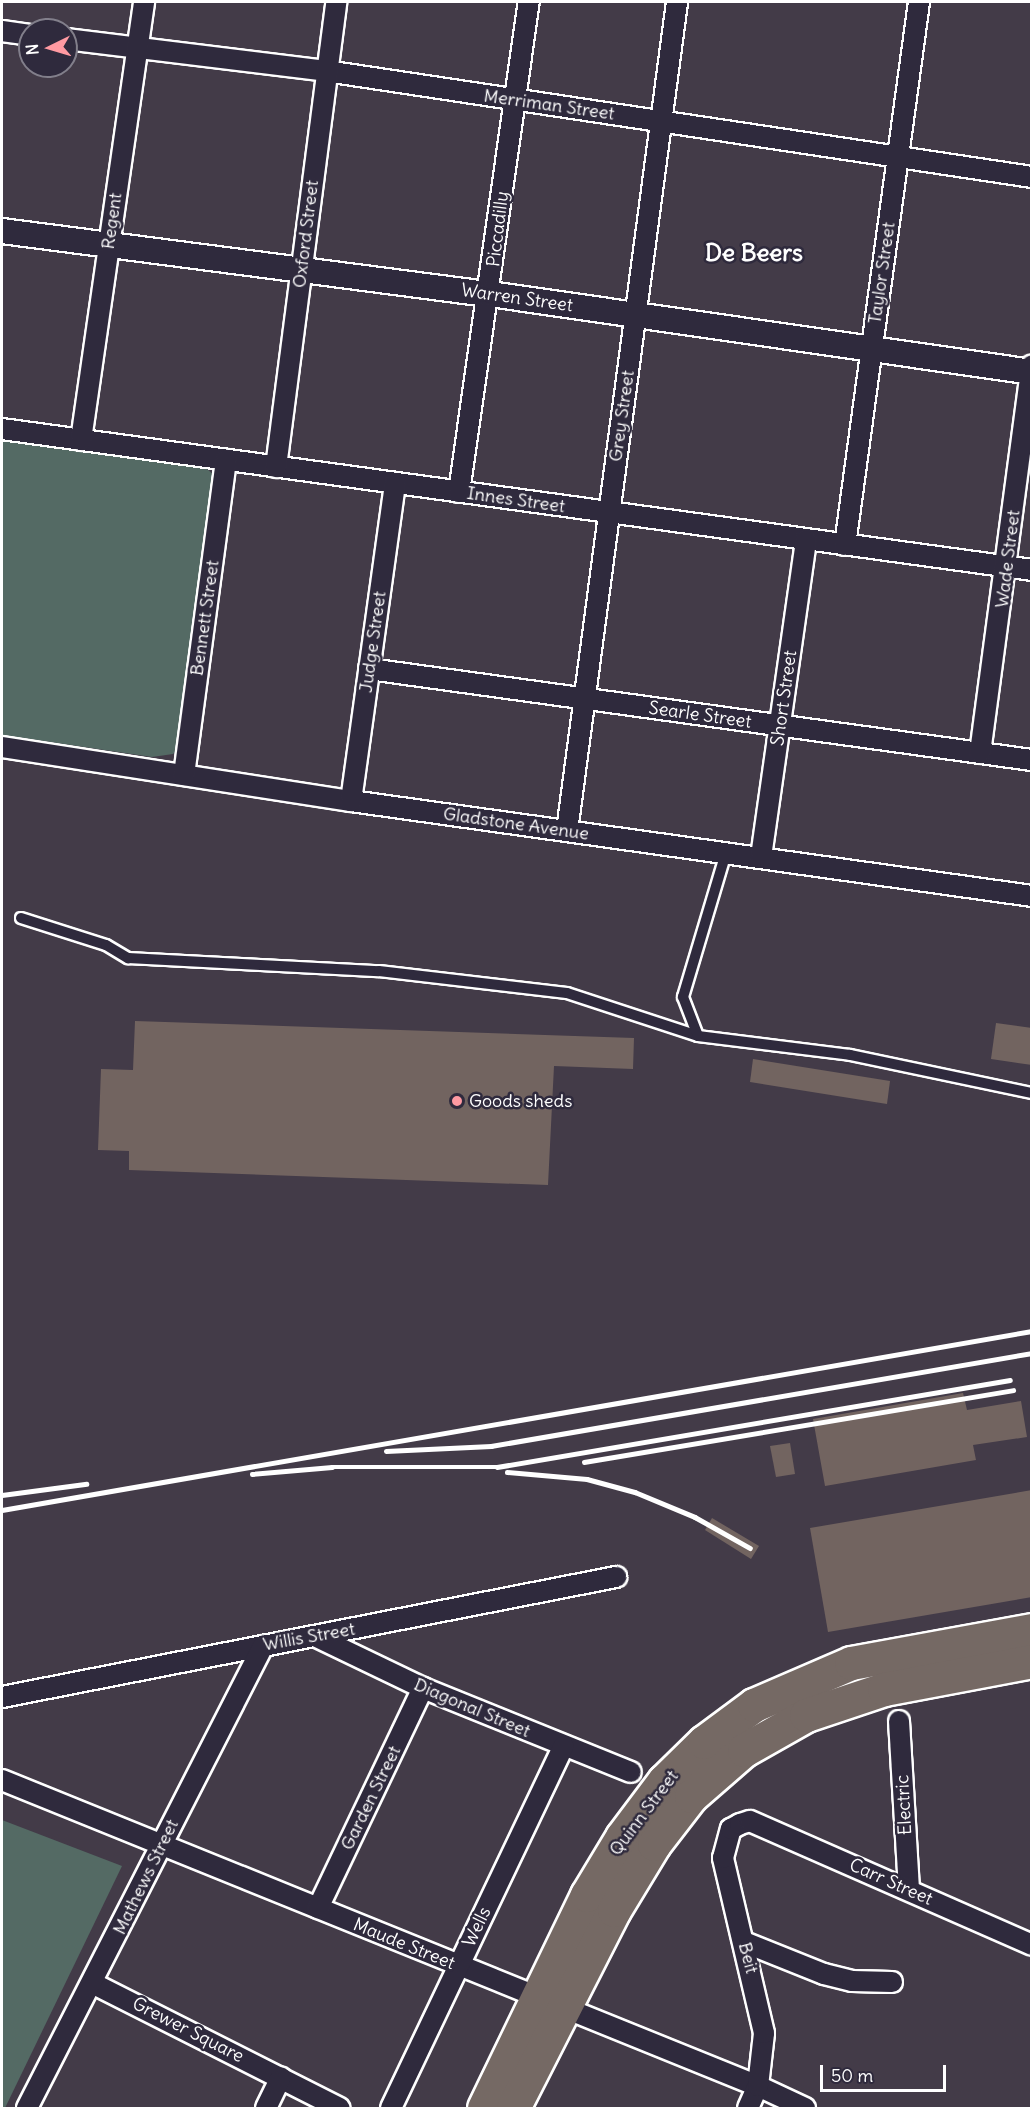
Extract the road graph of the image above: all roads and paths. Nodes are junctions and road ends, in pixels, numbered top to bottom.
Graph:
1 (144, 2) edge
2 (336, 2) edge
3 (529, 2) edge
4 (677, 2) edge
5 (919, 2) edge
6 (2, 31) edge
7 (18, 33) edge
8 (78, 41) edge
9 (138, 49) junction
10 (326, 71) junction
11 (515, 100) junction
12 (661, 122) junction
13 (898, 156) junction
14 (1032, 177) edge
15 (2, 231) edge
16 (109, 244) junction
17 (301, 272) junction
18 (490, 294) junction
19 (636, 315) junction
20 (872, 350) junction
21 (1031, 370) edge
22 (2, 429) edge
23 (81, 440) junction
24 (226, 460) junction
25 (276, 467) junction
26 (395, 483) junction
27 (459, 492) junction
28 (609, 512) junction
29 (807, 540) junction
30 (845, 545) junction
31 (1008, 567) junction
32 (1032, 570) edge
33 (369, 669) junction
34 (585, 699) junction
35 (780, 725) junction
36 (2, 747) edge
37 (980, 753) junction
38 (1032, 760) edge
39 (184, 775) junction
40 (351, 801) junction
41 (567, 831) junction
42 (726, 853) junction
43 (761, 857) junction
44 (1032, 896) edge
45 (21, 918) dead end
46 (698, 1036) junction
47 (1032, 1093) edge
48 (616, 1576) dead end
49 (1032, 1630) edge
50 (317, 1637) junction
51 (263, 1646) junction
52 (1032, 1661) edge
53 (423, 1688) junction
54 (2, 1696) edge
55 (899, 1721) dead end
56 (564, 1746) junction
57 (631, 1772) dead end
58 (2, 1780) edge
59 (750, 1821) joint
60 (162, 1843) junction
61 (909, 1890) junction
62 (318, 1908) junction
63 (744, 1942) junction
64 (1032, 1946) edge
65 (459, 1966) junction
66 (892, 1982) dead end
67 (94, 1984) junction
68 (550, 2002) junction
69 (281, 2077) junction
70 (758, 2086) junction
71 (27, 2109) edge
72 (266, 2109) edge
73 (339, 2109) edge
74 (391, 2109) edge
75 (484, 2109) edge
76 (513, 2109) edge
77 (748, 2109) edge
78 (805, 2109) edge

1 - 9 street, Regent
2 - 10 street, Oxford Street
3 - 11 street, Piccadilly
4 - 12 street, Grey Street
5 - 13 street, Taylor Street
6 - 7 street
8 - 9 street, Merriman Street
9 - 10 street, Merriman Street
9 - 16 street, Regent
10 - 11 street, Merriman Street
10 - 17 street, Oxford Street
11 - 12 street, Merriman Street
11 - 18 street, Piccadilly
12 - 13 street, Merriman Street
12 - 19 street, Grey Street
13 - 14 street, Merriman Street
13 - 20 street, Taylor Street
15 - 16 street, Warren Street
16 - 17 street, Warren Street
16 - 23 street, Regent
17 - 18 street, Warren Street
17 - 25 street, Oxford Street
18 - 19 street, Warren Street
18 - 27 street, Piccadilly
19 - 20 street, Warren Street
19 - 28 street, Grey Street
20 - 21 street, Warren Street
20 - 30 street, Taylor Street
21 - 31 street, Wade Street
22 - 23 street, Innes Street
23 - 24 street, Innes Street
24 - 25 street, Innes Street
24 - 39 street, Bennett Street
25 - 26 street, Innes Street
26 - 27 street, Innes Street
26 - 33 street, Judge Street
27 - 28 street, Innes Street
28 - 29 street, Innes Street
28 - 34 street, Grey Street
29 - 30 street, Innes Street
29 - 35 street, Short Street
30 - 31 street, Innes Street
31 - 32 street, Innes Street
31 - 37 street, Wade Street
33 - 34 street, Searle Street
33 - 40 street, Judge Street
34 - 35 street, Searle Street
34 - 41 street, Grey Street
35 - 37 street, Searle Street
35 - 43 street, Short Street
36 - 39 street, Gladstone Avenue
37 - 38 street, Searle Street
39 - 40 street, Gladstone Avenue
40 - 41 street, Gladstone Avenue
41 - 42 street, Gladstone Avenue
42 - 43 street, Gladstone Avenue
42 - 46 lane
43 - 44 street, Gladstone Avenue
45 - 46 lane
46 - 47 lane
48 - 50 street, Willis Street
49 - 68 highway, Quinn Street
50 - 51 street, Willis Street
50 - 53 street, Diagonal Street
51 - 54 street, Willis Street
51 - 60 street, Mathews Street
52 - 68 highway, Quinn Street
53 - 56 street, Diagonal Street
53 - 62 street, Garden Street
55 - 61 street, Electric
56 - 57 street, Diagonal Street
56 - 65 street, Wells
58 - 60 street, Maude Street
59 - 61 street, Carr Street
59 - 63 street, Beit
60 - 62 street, Maude Street
60 - 67 street, Mathews Street
61 - 64 street, Carr Street
62 - 65 street, Maude Street
63 - 66 street
63 - 70 street, Beit
65 - 68 street, Maude Street
65 - 74 street, Wells
67 - 69 street, Grewer Square
67 - 71 street, Mathews Street
68 - 70 street, Maude Street
68 - 75 highway, Quinn Street
68 - 76 highway, Quinn Street
69 - 72 street
69 - 73 street, Grewer Square
70 - 77 street, Beit
70 - 78 street, Maude Street

